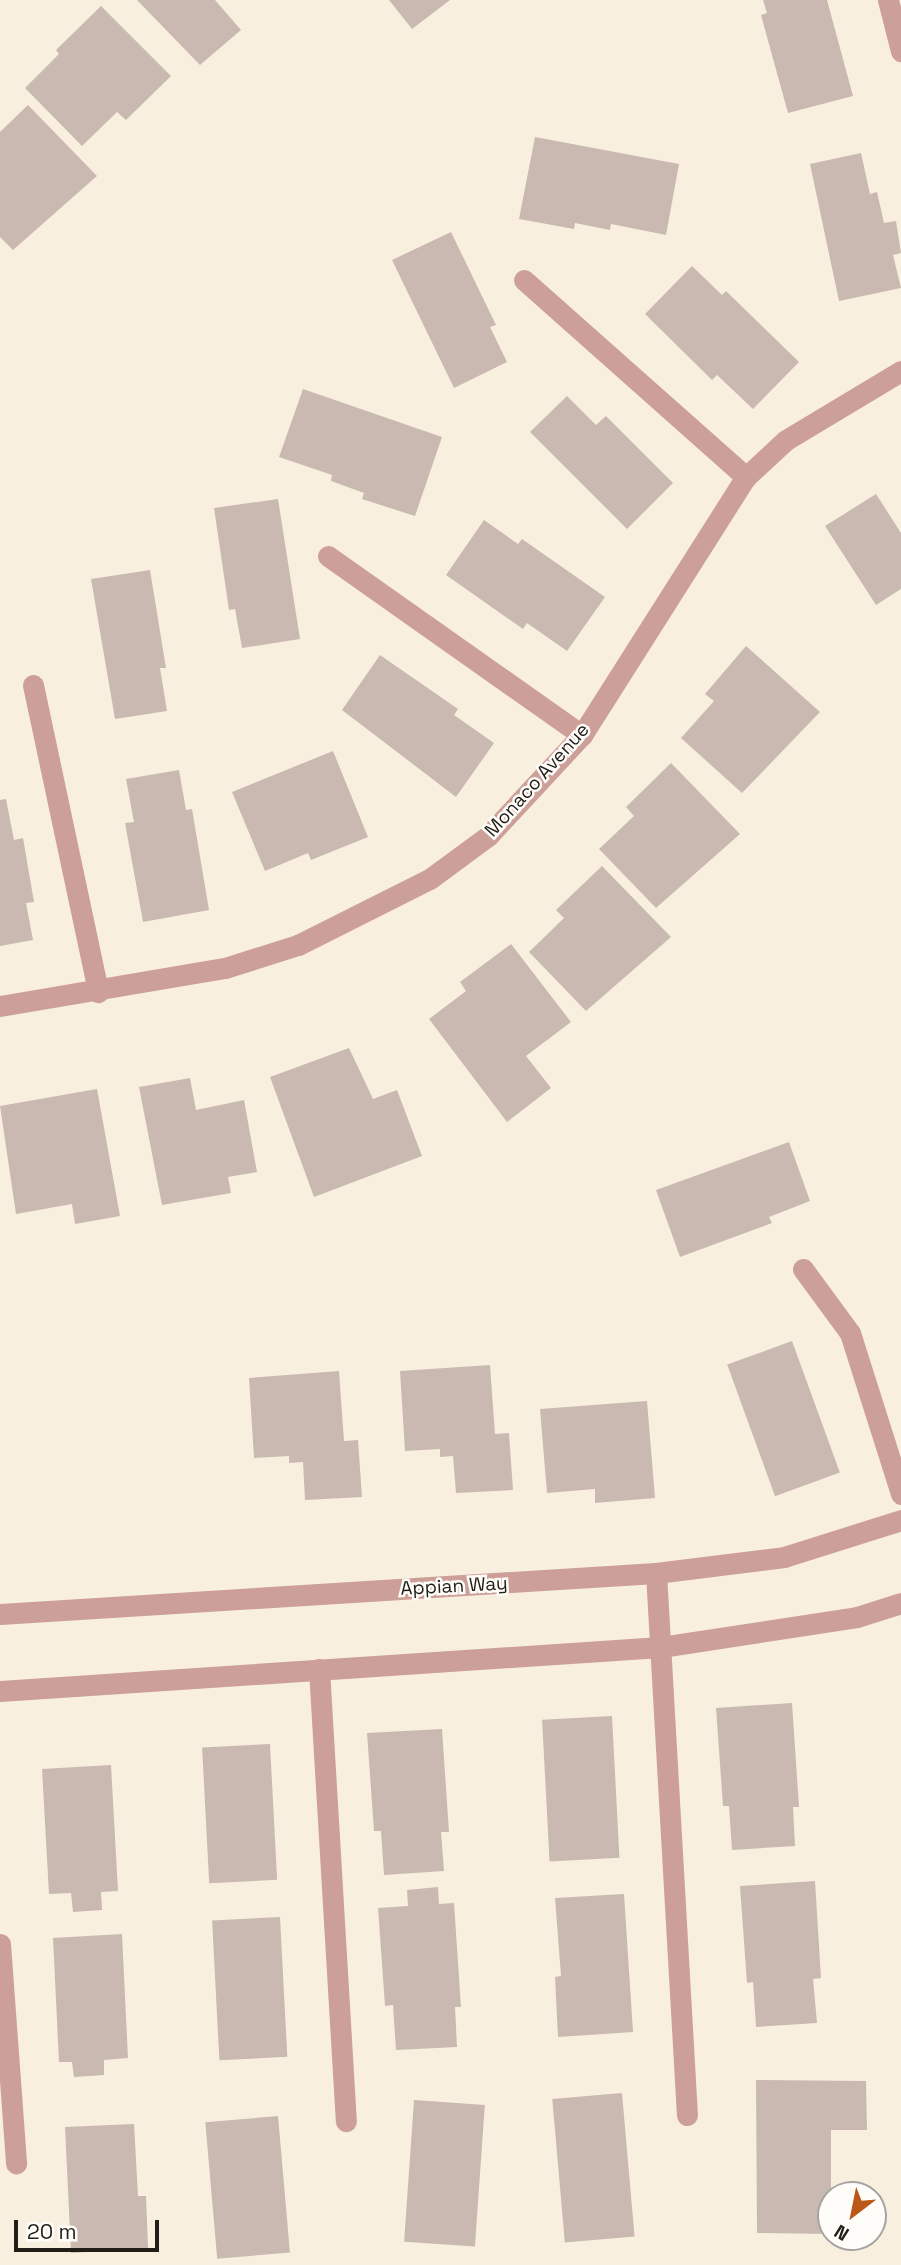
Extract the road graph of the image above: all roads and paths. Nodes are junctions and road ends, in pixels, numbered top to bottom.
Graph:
1 (888, 0) edge
2 (901, 51) edge
3 (524, 280) dead end
4 (901, 371) edge
5 (746, 477) junction
6 (328, 556) dead end
7 (33, 685) dead end
8 (582, 735) junction
9 (98, 992) junction
10 (0, 1006) edge
11 (803, 1269) dead end
12 (901, 1494) edge
13 (901, 1520) edge
14 (656, 1573) junction
15 (901, 1603) edge
16 (0, 1614) edge
17 (661, 1647) junction
18 (319, 1669) junction
19 (0, 1691) edge
20 (0, 1944) edge
21 (687, 2115) dead end
22 (346, 2121) dead end
23 (16, 2163) dead end

1 - 2 street
3 - 5 street
4 - 5 street, Monaco Avenue
5 - 8 street, Monaco Avenue
6 - 8 street
7 - 9 street
8 - 9 street, Monaco Avenue
9 - 10 street, Monaco Avenue
11 - 12 street
13 - 14 street, Appian Way
14 - 16 street, Appian Way
14 - 17 street
15 - 17 street
17 - 18 street
17 - 21 street
18 - 19 street
18 - 22 street
20 - 23 street

